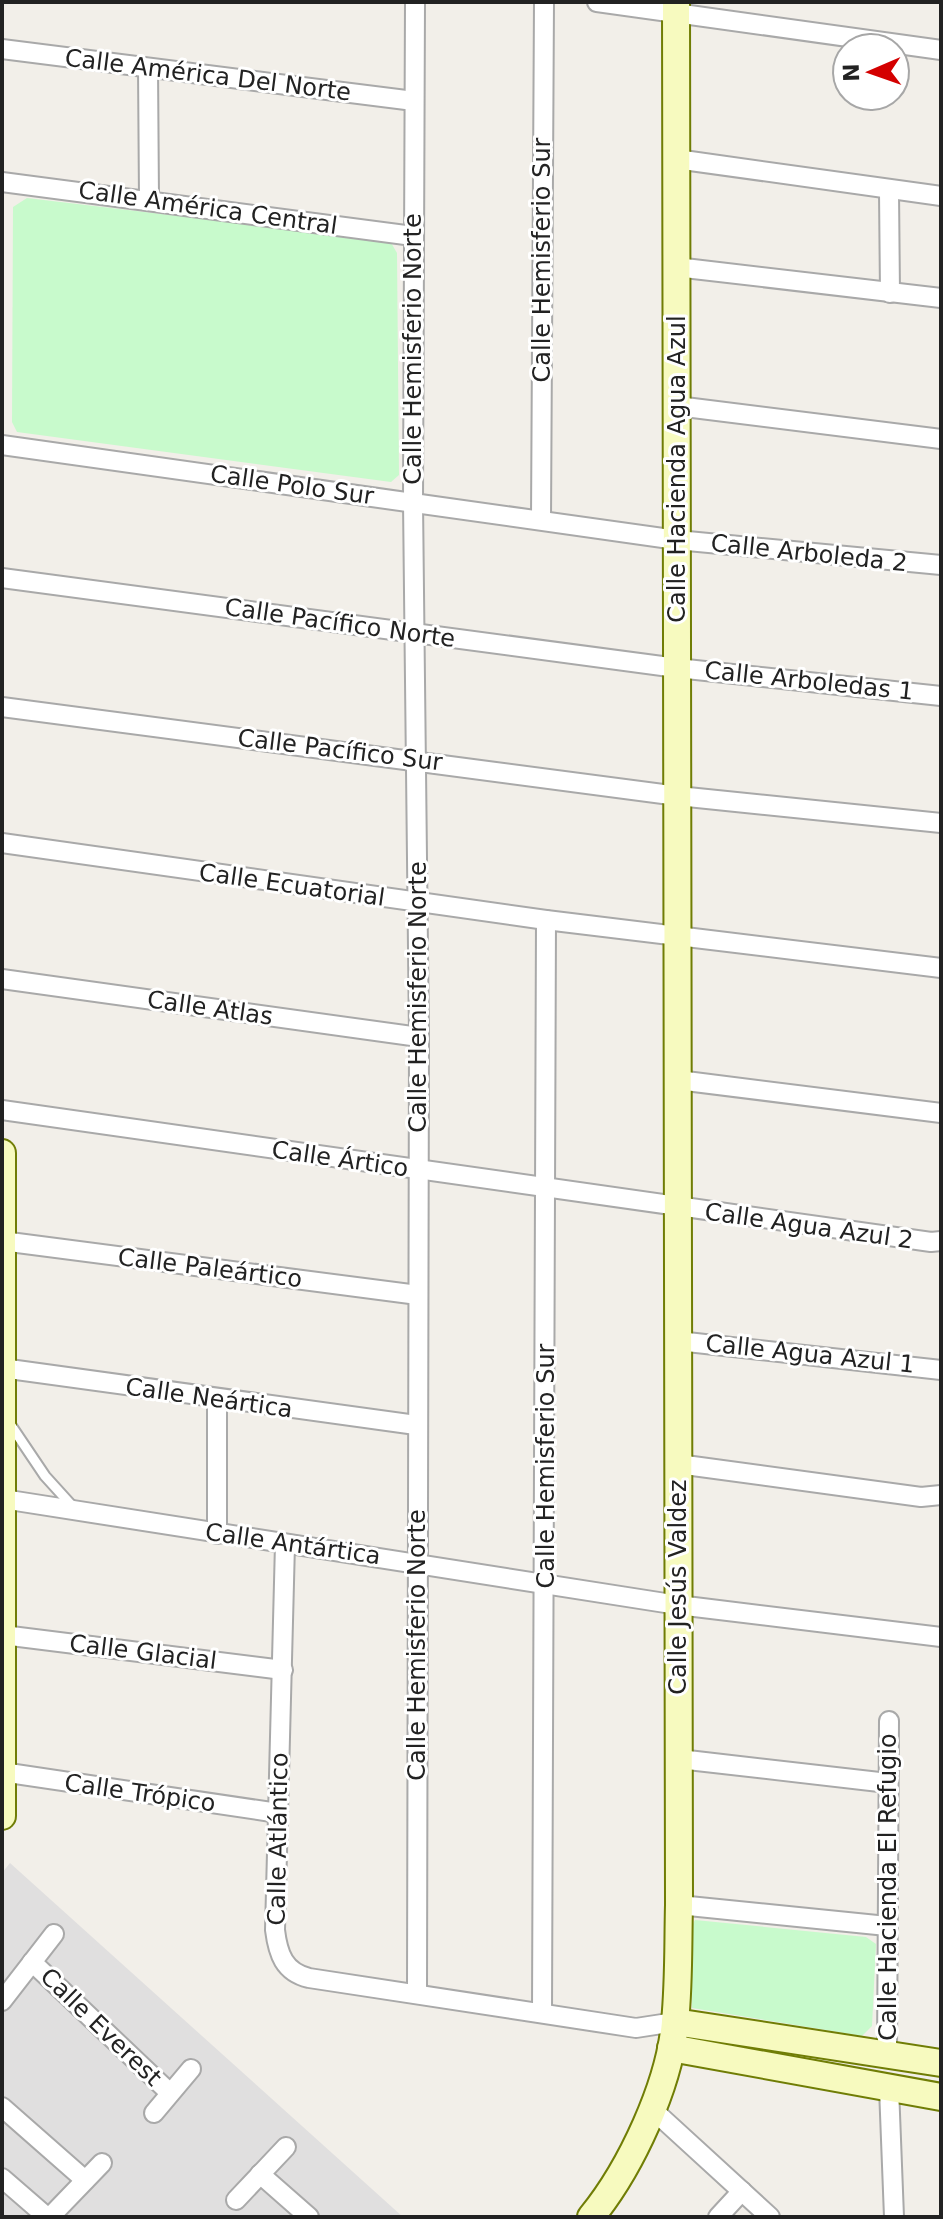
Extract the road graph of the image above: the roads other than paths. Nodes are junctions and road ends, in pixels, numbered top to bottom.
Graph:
1 (415, 2) edge
2 (544, 2) edge
3 (597, 2) edge
4 (676, 9) edge
5 (2, 49) edge
6 (941, 50) edge
7 (148, 68) junction
8 (414, 101) junction
9 (676, 159) junction
10 (2, 182) edge
11 (889, 192) junction
12 (941, 196) edge
13 (149, 199) junction
14 (413, 236) junction
15 (676, 267) junction
16 (890, 293) junction
17 (941, 298) edge
18 (677, 406) junction
19 (941, 439) edge
20 (2, 445) edge
21 (413, 502) junction
22 (541, 519) junction
23 (677, 540) junction
24 (941, 565) edge
25 (2, 578) edge
26 (415, 633) junction
27 (677, 668) junction
28 (941, 696) edge
29 (2, 707) edge
30 (417, 759) junction
31 (678, 796) junction
32 (941, 823) edge
33 (2, 843) edge
34 (418, 902) junction
35 (546, 920) junction
36 (677, 937) junction
37 (941, 968) edge
38 (2, 979) edge
39 (419, 1037) junction
40 (678, 1080) junction
41 (2, 1110) edge
42 (941, 1113) edge
43 (2, 1153) edge
44 (418, 1170) junction
45 (548, 1188) junction
46 (678, 1207) junction
47 (2, 1241) edge
48 (941, 1241) edge
49 (418, 1295) junction
50 (678, 1341) junction
51 (2, 1368) edge
52 (941, 1370) edge
53 (217, 1400) junction
54 (3, 1411) edge
55 (416, 1425) junction
56 (678, 1464) junction
57 (941, 1495) edge
58 (3, 1499) edge
59 (76, 1510) junction
60 (217, 1534) junction
61 (285, 1544) junction
62 (417, 1562) junction
63 (545, 1583) junction
64 (678, 1605) junction
65 (3, 1635) edge
66 (941, 1637) edge
67 (283, 1670) junction
68 (889, 1721) dead end
69 (679, 1759) junction
70 (3, 1772) edge
71 (888, 1783) junction
72 (278, 1813) junction
73 (2, 1816) edge
74 (679, 1905) junction
75 (887, 1926) junction
76 (54, 1934) dead end
77 (32, 1962) junction
78 (417, 1992) junction
79 (2, 2001) edge
80 (542, 2012) junction
81 (675, 2022) junction
82 (636, 2028) junction
83 (671, 2048) junction
84 (887, 2053) junction
85 (941, 2063) edge
86 (191, 2069) dead end
87 (889, 2088) junction
88 (170, 2093) junction
89 (941, 2097) edge
90 (2, 2107) edge
91 (652, 2109) junction
92 (154, 2113) dead end
93 (286, 2147) dead end
94 (102, 2163) dead end
95 (260, 2174) junction
96 (2, 2178) edge
97 (85, 2180) junction
98 (742, 2191) junction
99 (236, 2200) dead end
100 (48, 2217) edge
101 (309, 2217) edge
102 (591, 2217) edge
103 (718, 2217) edge
104 (770, 2217) edge
105 (894, 2217) edge

1 - 8 street, Calle Hemisferio Norte
2 - 22 street, Calle Hemisferio Sur
3 - 4 street
4 - 6 street
4 - 9 street, Calle Hacienda Agua Azul
5 - 7 street, Calle América Del Norte
7 - 8 street, Calle América Del Norte
7 - 13 street
8 - 14 street, Calle Hemisferio Norte
9 - 11 street
9 - 15 street, Calle Hacienda Agua Azul
10 - 13 street, Calle América Central
11 - 12 street
11 - 16 street
13 - 14 street, Calle América Central
14 - 21 street, Calle Hemisferio Norte
15 - 16 street
15 - 18 street, Calle Hacienda Agua Azul
16 - 17 street
18 - 19 street
18 - 23 street, Calle Hacienda Agua Azul
20 - 21 street, Calle Polo Sur
21 - 22 street, Calle Polo Sur
21 - 26 street, Calle Hemisferio Norte
22 - 23 street, Calle Polo Sur
23 - 24 street, Calle Arboleda 2
23 - 27 street, Calle Hacienda Agua Azul
25 - 26 street, Calle Pacífico Norte
26 - 27 street, Calle Pacífico Norte
26 - 30 street, Calle Hemisferio Norte
27 - 28 street, Calle Arboledas 1
27 - 31 street, Calle Hacienda Agua Azul
29 - 30 street, Calle Pacífico Sur
30 - 31 street, Calle Pacífico Sur
30 - 34 street, Calle Hemisferio Norte
31 - 32 street
31 - 36 street, Calle Hacienda Agua Azul
33 - 34 street, Calle Ecuatorial
34 - 35 street, Calle Ecuatorial
34 - 39 street, Calle Hemisferio Norte
35 - 36 street, Calle Ecuatorial
35 - 45 street, Calle Hemisferio Sur
36 - 37 street, Calle Ecuatorial
36 - 40 street, Calle Jesús Valdez
38 - 39 street, Calle Atlas
39 - 44 street, Calle Hemisferio Norte
40 - 42 street
40 - 46 street, Calle Jesús Valdez
41 - 44 street, Calle Ártico
43 - 47 street
44 - 45 street, Calle Ártico
44 - 49 street, Calle Hemisferio Norte
45 - 46 street, Calle Ártico
45 - 63 street, Calle Hemisferio Sur
46 - 48 street, Calle Agua Azul 2
46 - 50 street, Calle Jesús Valdez
47 - 49 street, Calle Paleártico
47 - 51 street
49 - 55 street, Calle Hemisferio Norte
50 - 52 street, Calle Agua Azul 1
50 - 56 street, Calle Jesús Valdez
51 - 53 street, Calle Neártica
51 - 54 street
53 - 55 street, Calle Neártica
53 - 60 street
54 - 58 street
54 - 59 lane
55 - 62 street, Calle Hemisferio Norte
56 - 57 street
56 - 64 street, Calle Jesús Valdez
58 - 59 street, Calle Antártica
58 - 65 street
59 - 60 street, Calle Antártica
60 - 61 street, Calle Antártica
61 - 62 street, Calle Antártica
61 - 67 street, Calle Atlántico
62 - 63 street, Calle Antártica
62 - 78 street, Calle Hemisferio Norte
63 - 64 street, Calle Antártica
63 - 80 street, Calle Hemisferio Sur
64 - 66 street, Calle Antártica
64 - 69 street, Calle Jesús Valdez
65 - 67 street, Calle Glacial
65 - 70 street
67 - 72 street, Calle Atlántico
68 - 71 street, Calle Hacienda El Refugio
69 - 71 street
69 - 74 street, Calle Jesús Valdez
70 - 72 street, Calle Trópico
70 - 73 street
71 - 75 street, Calle Hacienda El Refugio
72 - 78 street, Calle Atlántico
74 - 75 street
74 - 81 street, Calle Jesús Valdez
75 - 84 street, Calle Hacienda El Refugio
76 - 77 street
77 - 79 street
77 - 88 street, Calle Everest
78 - 80 street, Calle Atlántico
80 - 82 street, Calle Atlántico
81 - 82 street, Calle Atlántico
81 - 83 street, Calle Jesús Valdez
81 - 84 street
82 - 83 street, Calle Atlántico
83 - 87 street
83 - 91 street, Calle Jesús Valdez
84 - 85 street
86 - 88 street
87 - 89 street
87 - 105 street
88 - 92 street
90 - 97 street
91 - 98 street
91 - 102 street, Calle Jesús Valdez
93 - 95 street
94 - 97 street
95 - 99 street
95 - 101 street
96 - 100 street
97 - 100 street
98 - 103 street
98 - 104 street

